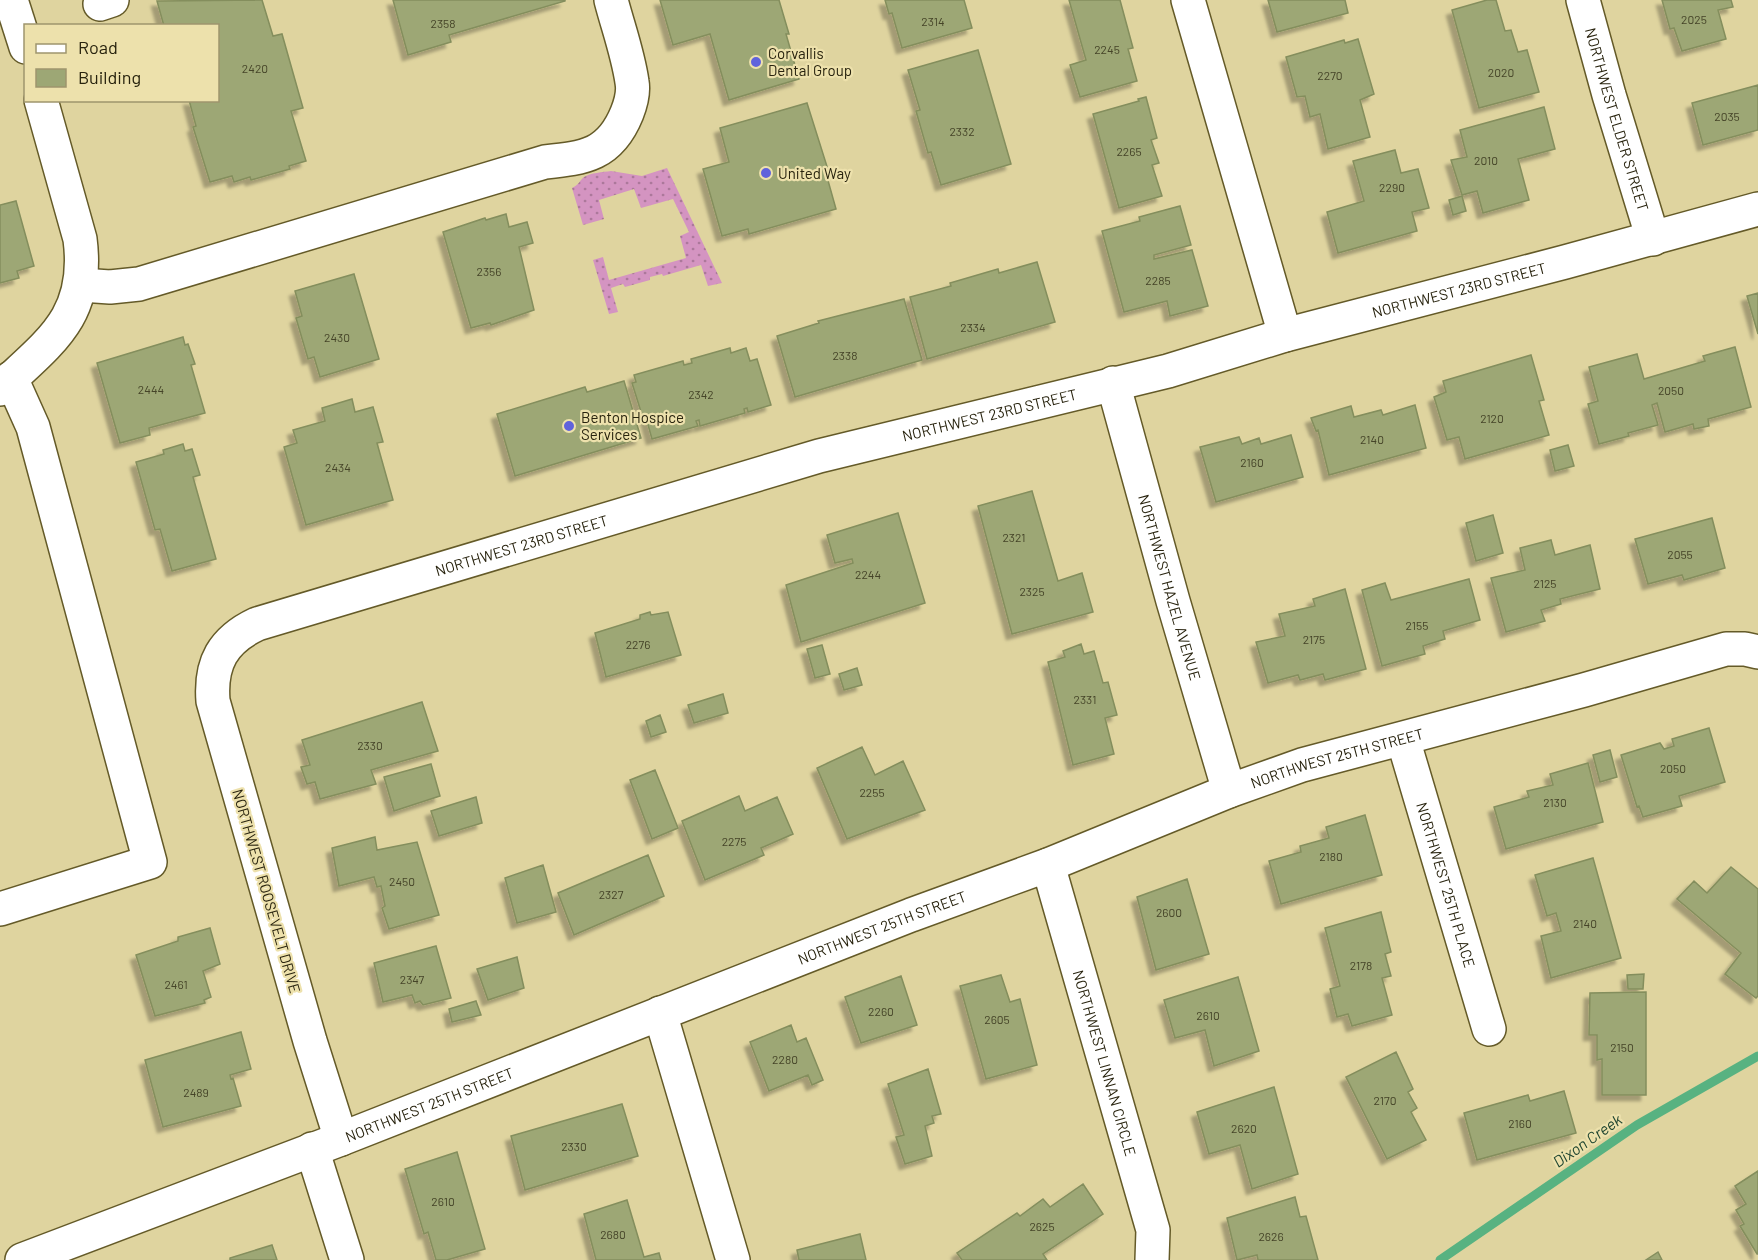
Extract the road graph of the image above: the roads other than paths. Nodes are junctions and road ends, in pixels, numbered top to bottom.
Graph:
1 (11, 0) edge
2 (611, 0) edge
3 (1188, 0) edge
4 (1583, 0) edge
5 (24, 41) edge
6 (43, 102) edge
7 (1758, 208) edge
8 (1653, 238) junction
9 (81, 285) junction
10 (1285, 334) junction
11 (1113, 383) junction
12 (6, 384) edge
13 (228, 643) joint
14 (1758, 652) edge
15 (1403, 739) junction
16 (1229, 791) junction
17 (1048, 866) junction
18 (0, 909) edge
19 (660, 1013) junction
20 (1489, 1029) dead end
21 (326, 1144) junction
22 (22, 1260) edge
23 (347, 1260) edge
24 (733, 1260) edge
25 (1152, 1260) edge

1 - 5 street
2 - 9 street
3 - 10 street
4 - 8 street, NORTHWEST ELDER STREET
6 - 9 street
7 - 8 street, NORTHWEST 23RD STREET
8 - 10 street, NORTHWEST 23RD STREET
9 - 12 street
10 - 11 street, NORTHWEST 23RD STREET
11 - 13 street, NORTHWEST 23RD STREET
11 - 16 street, NORTHWEST HAZEL AVENUE
12 - 18 street
13 - 21 street, NORTHWEST ROOSEVELT DRIVE
14 - 15 street, NORTHWEST 25TH STREET
15 - 16 street, NORTHWEST 25TH STREET
15 - 20 street, NORTHWEST 25TH PLACE
16 - 17 street, NORTHWEST 25TH STREET
17 - 19 street, NORTHWEST 25TH STREET
17 - 25 street, NORTHWEST LINNAN CIRCLE
19 - 21 street, NORTHWEST 25TH STREET
19 - 24 street
21 - 22 street, NORTHWEST 25TH STREET
21 - 23 street, NORTHWEST ROOSEVELT DRIVE

